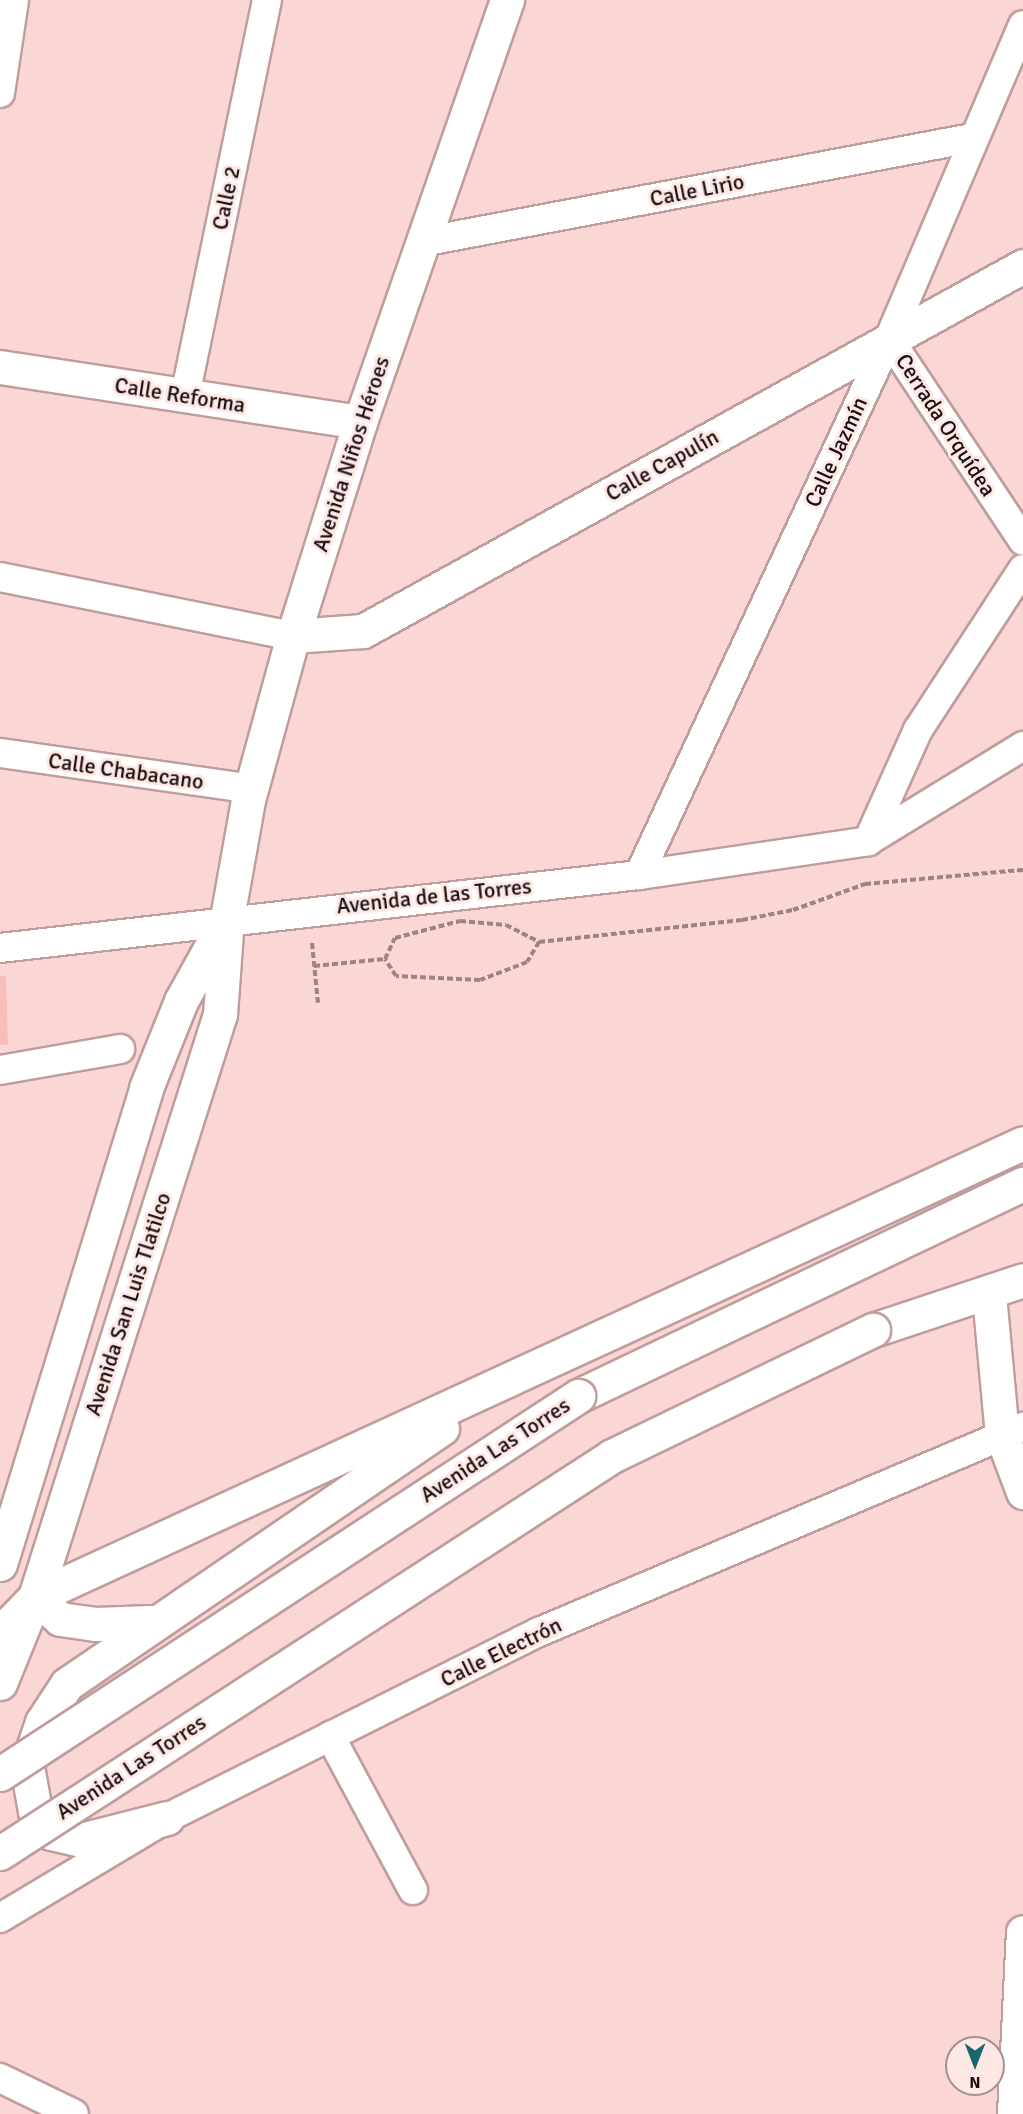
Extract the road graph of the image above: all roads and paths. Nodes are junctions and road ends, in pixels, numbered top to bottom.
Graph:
1 (14, 0) edge
2 (267, 0) edge
3 (507, 0) edge
4 (1023, 25) edge
5 (0, 93) edge
6 (972, 138) junction
7 (422, 242) junction
8 (1023, 266) edge
9 (889, 339) junction
10 (0, 368) edge
11 (185, 396) junction
12 (360, 422) junction
13 (1023, 541) edge
14 (1023, 568) edge
15 (0, 577) edge
16 (293, 636) junction
17 (1023, 746) edge
18 (0, 753) edge
19 (252, 789) junction
20 (868, 841) junction
21 (1023, 870) edge
22 (639, 875) junction
23 (309, 910) junction
24 (227, 918) junction
25 (539, 942) junction
26 (0, 948) edge
27 (385, 959) junction
28 (314, 966) junction
29 (318, 1003) dead end
30 (120, 1049) dead end
31 (0, 1070) edge
32 (1023, 1143) edge
33 (1023, 1184) edge
34 (1023, 1280) edge
35 (988, 1295) junction
36 (528, 1371) junction
37 (1012, 1431) edge
38 (1023, 1492) edge
39 (0, 1564) edge
40 (35, 1597) junction
41 (150, 1622) junction
42 (0, 1633) edge
43 (0, 1683) edge
44 (330, 1736) junction
45 (0, 1774) edge
46 (167, 1818) junction
47 (0, 1853) edge
48 (412, 1890) dead end
49 (0, 1918) edge
50 (1023, 1932) edge
51 (0, 2078) edge
52 (74, 2114) edge
53 (1014, 2114) edge

1 - 5 street
2 - 11 street, Calle 2
3 - 7 main road, Avenida Niños Héroes
4 - 6 street, Calle Jazmín
6 - 7 street, Calle Lirio
6 - 9 street, Calle Jazmín
7 - 12 main road, Avenida Niños Héroes
8 - 9 main road, Calle Capulín
9 - 13 street, Cerrada Orquídea
9 - 16 main road, Calle Capulín
9 - 22 street, Calle Jazmín
10 - 11 main road, Calle Reforma
11 - 12 main road, Calle Reforma
12 - 16 main road, Avenida Niños Héroes
14 - 20 street
15 - 16 street
16 - 19 main road, Avenida Niños Héroes
17 - 20 street
18 - 19 street, Calle Chabacano
19 - 24 main road, Avenida Niños Héroes
20 - 22 street, Avenida de las Torres
21 - 25 path
22 - 23 street, Avenida de las Torres
23 - 24 street, Avenida de las Torres
23 - 28 path
24 - 26 street, Avenida de las Torres
24 - 39 main road
24 - 40 main road, Avenida San Luis Tlatilco
25 - 27 path
25 - 27 path
27 - 28 path
28 - 29 path
30 - 31 street
32 - 36 main road
33 - 45 main road, Avenida Las Torres, bridge
34 - 35 main road, Avenida Las Torres
35 - 37 main road
35 - 47 main road, Avenida Las Torres, bridge
36 - 40 main road
36 - 41 main road
37 - 38 main road
37 - 44 street, Calle Electrón
40 - 41 main road
40 - 42 main road
40 - 43 main road, Avenida San Luis Tlatilco
41 - 46 main road
44 - 46 street, Calle Electrón
44 - 48 street
46 - 49 street, Calle Electrón
50 - 53 main road
51 - 52 street

